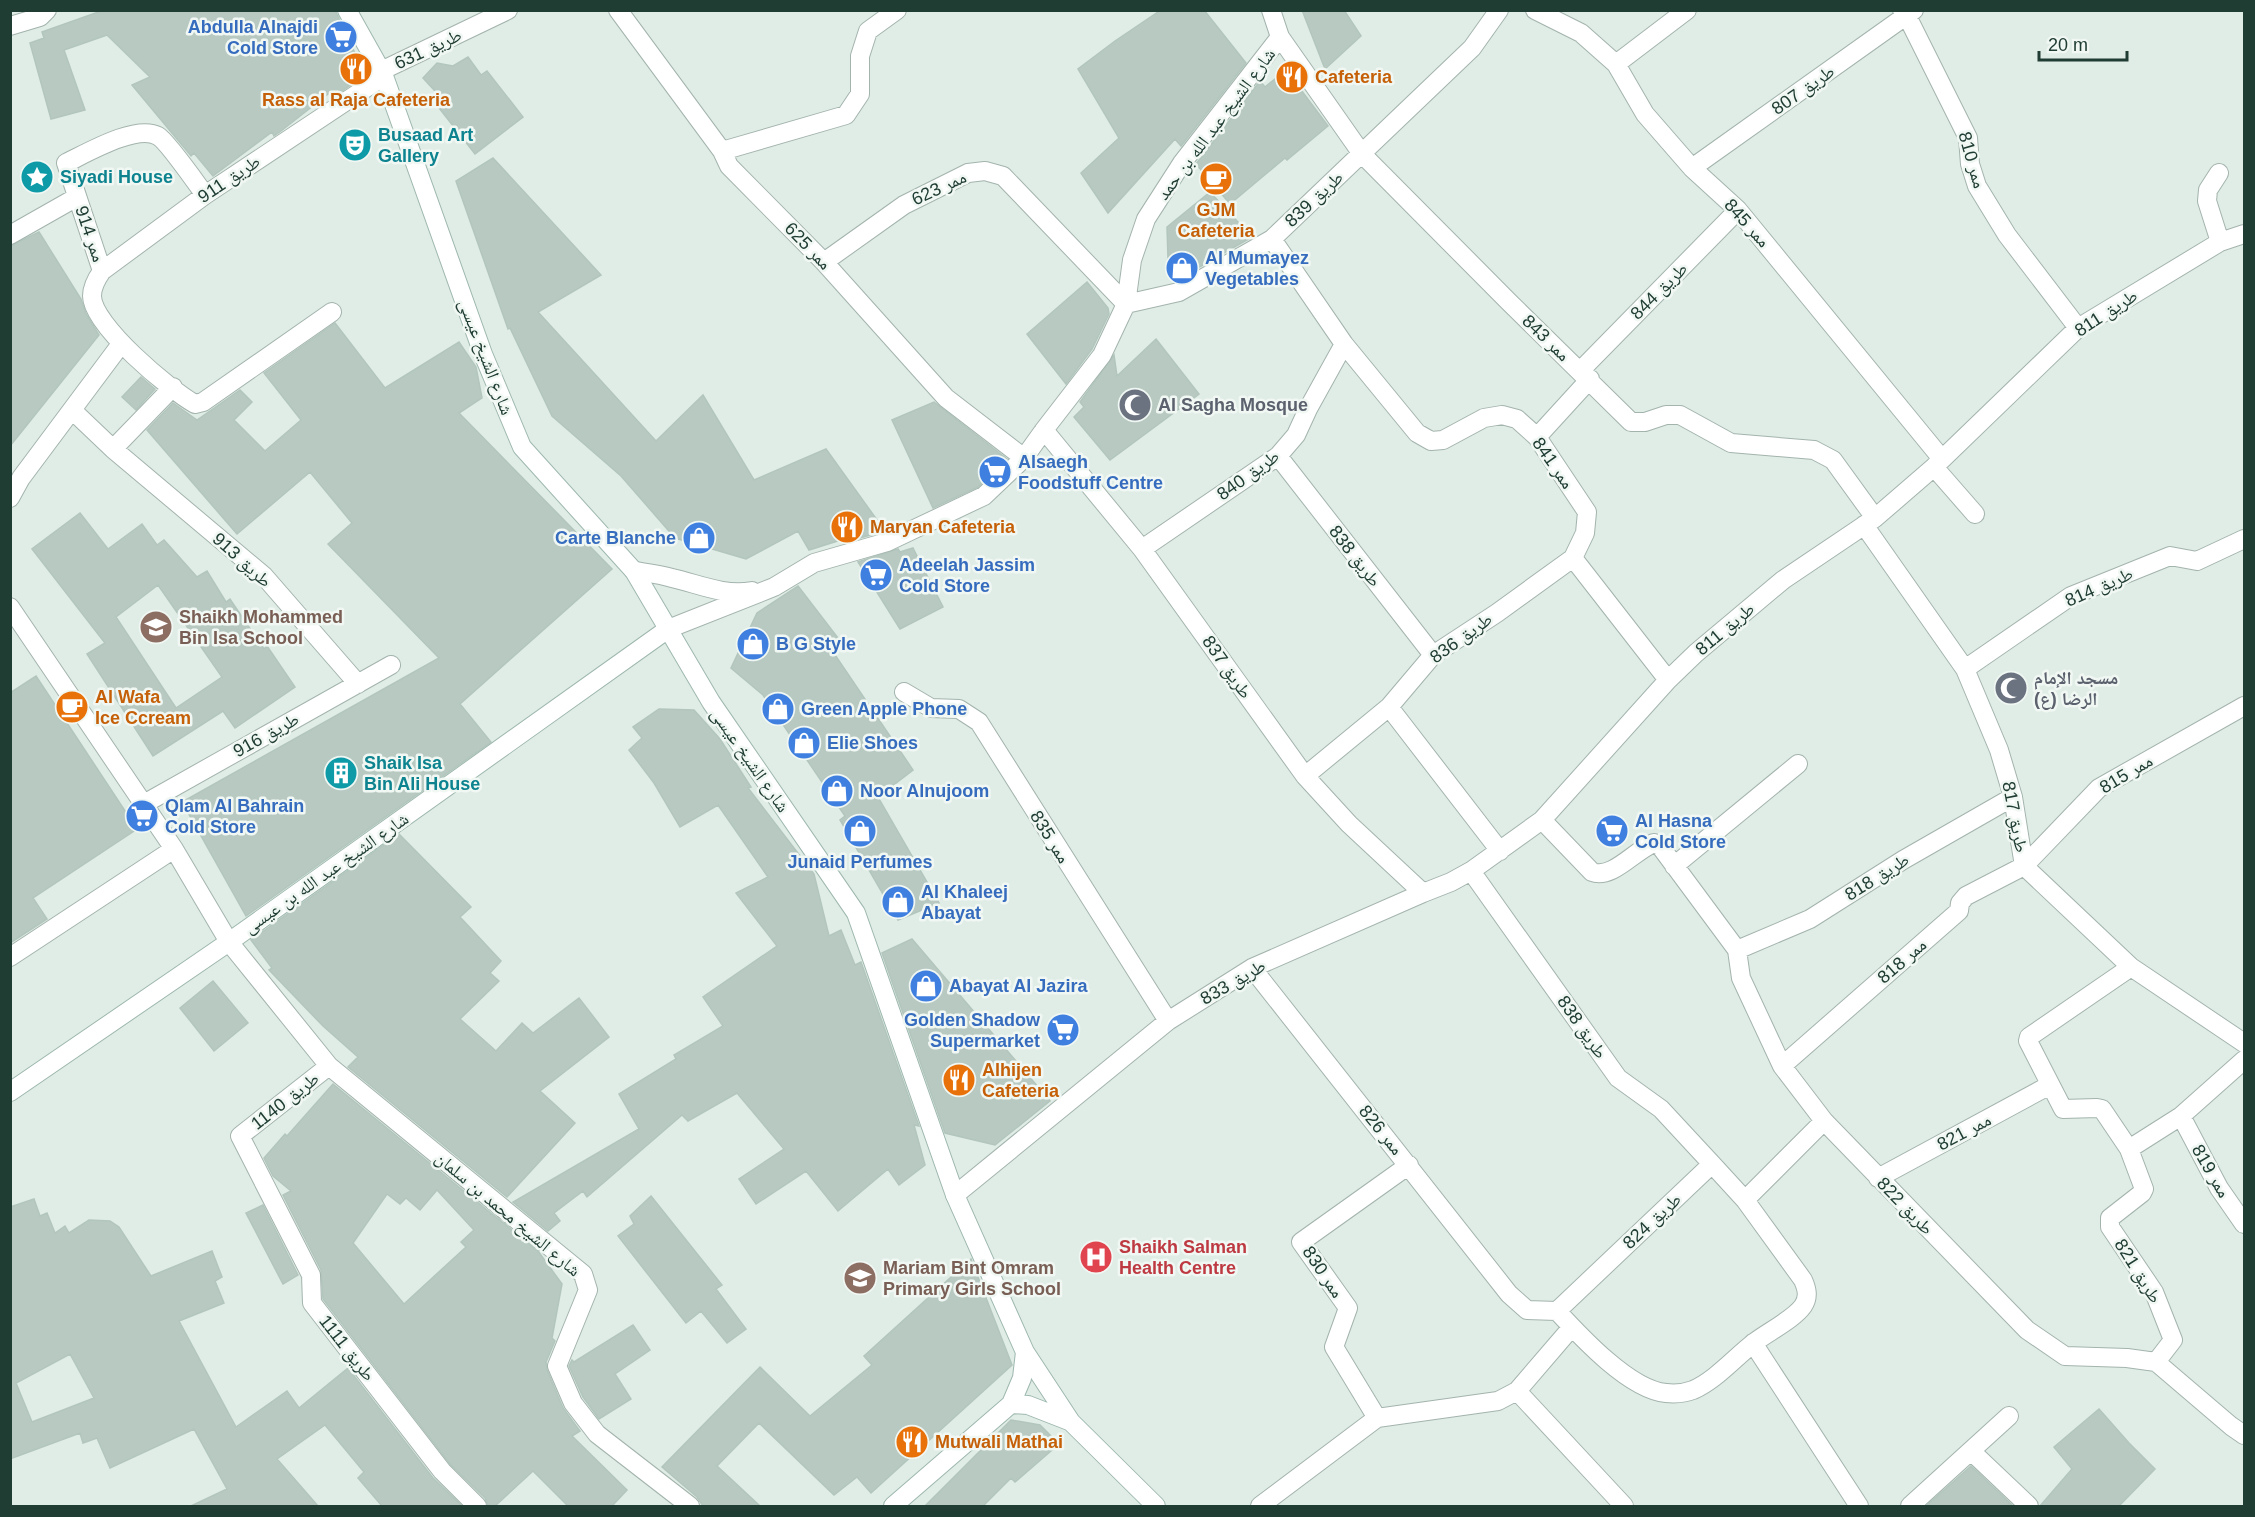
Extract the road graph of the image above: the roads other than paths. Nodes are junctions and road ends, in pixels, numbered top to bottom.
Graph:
1 (47, 10) edge
2 (347, 10) edge
3 (508, 10) edge
4 (618, 10) edge
5 (897, 10) edge
6 (1271, 10) edge
7 (1499, 10) edge
8 (1535, 10) edge
9 (1687, 10) edge
10 (1908, 12) edge
11 (10, 26) edge
12 (1280, 37) junction
13 (1616, 64) junction
14 (383, 74) junction
15 (722, 151) junction
16 (1362, 154) junction
17 (1692, 168) junction
18 (2219, 174) dead end
19 (205, 195) junction
20 (77, 197) junction
21 (1738, 210) junction
22 (2244, 234) edge
23 (10, 235) edge
24 (1272, 239) junction
25 (2220, 242) junction
26 (824, 261) junction
27 (102, 271) junction
28 (1126, 304) junction
29 (332, 312) dead end
30 (2078, 328) junction
31 (121, 344) junction
32 (1344, 344) junction
33 (1585, 375) junction
34 (173, 387) junction
35 (72, 410) junction
36 (1044, 430) junction
37 (1537, 437) junction
38 (113, 449) junction
39 (1278, 456) junction
40 (1024, 458) junction
41 (1938, 463) junction
42 (16, 473) edge
43 (10, 498) edge
44 (1975, 514) dead end
45 (1869, 522) junction
46 (2244, 539) edge
47 (1142, 549) junction
48 (1573, 558) junction
49 (634, 571) junction
50 (774, 587) junction
51 (10, 607) edge
52 (668, 628) junction
53 (1432, 655) junction
54 (391, 665) dead end
55 (1965, 669) junction
56 (1668, 680) junction
57 (358, 684) junction
58 (904, 692) dead end
59 (2244, 706) edge
60 (1389, 707) junction
61 (1798, 764) dead end
62 (1305, 776) junction
63 (2013, 797) junction
64 (142, 805) junction
65 (1542, 820) junction
66 (174, 849) junction
67 (1500, 851) junction
68 (2024, 866) junction
69 (1674, 867) junction
70 (1471, 871) junction
71 (1423, 892) junction
72 (229, 942) junction
73 (1737, 950) junction
74 (10, 957) edge
75 (2131, 967) junction
76 (1252, 968) junction
77 (1168, 1021) junction
78 (2244, 1043) edge
79 (2244, 1060) edge
80 (329, 1066) junction
81 (1782, 1066) junction
82 (2050, 1085) junction
83 (10, 1092) edge
84 (2181, 1116) junction
85 (1824, 1121) junction
86 (240, 1137) joint
87 (2129, 1149) junction
88 (1712, 1164) junction
89 (1409, 1165) junction
90 (1878, 1179) junction
91 (955, 1195) junction
92 (1745, 1200) junction
93 (2244, 1224) edge
94 (1557, 1311) junction
95 (1572, 1327) junction
96 (1753, 1343) junction
97 (1025, 1352) junction
98 (2156, 1362) junction
99 (1517, 1391) junction
100 (1011, 1404) junction
101 (2009, 1416) dead end
102 (1377, 1418) junction
103 (1071, 1422) junction
104 (2244, 1435) edge
105 (1971, 1451) junction
106 (477, 1506) edge
107 (690, 1506) edge
108 (893, 1506) edge
109 (1156, 1506) edge
110 (1260, 1506) edge
111 (1624, 1506) edge
112 (1859, 1506) edge
113 (1910, 1506) edge
114 (2029, 1506) edge

1 - 11 street
2 - 14 street, شارع الشيخ عيسى
3 - 14 street, طريق 631
4 - 15 street, ممر 625
5 - 15 street
6 - 12 street, شارع الشيخ عبد الله بن حمد
7 - 16 street, طريق 839
8 - 13 street, ممر 845
9 - 13 street
10 - 17 street, طريق 807
10 - 30 street, ممر 810
12 - 16 street, ممر 843
12 - 28 street, شارع الشيخ عبد الله بن حمد
13 - 17 street, ممر 845
14 - 19 street, طريق 911
14 - 49 street, شارع الشيخ عيسى
15 - 26 street, ممر 625
16 - 24 street, طريق 839
16 - 33 street, ممر 843
17 - 21 street, ممر 845
18 - 25 street
19 - 20 street, ممر 914
19 - 27 street, طريق 911
20 - 23 street, ممر 914
20 - 27 street, ممر 914
21 - 33 street, طريق 844
21 - 41 street, ممر 845
22 - 25 street, طريق 811
24 - 28 street, طريق 839
24 - 32 street, ممر 841
25 - 30 street, طريق 811
26 - 28 street, ممر 623
26 - 40 street, ممر 625
27 - 31 street
28 - 36 street, شارع الشيخ عبد الله بن حمد
29 - 34 street
30 - 41 street, طريق 811
31 - 34 street
31 - 35 street
32 - 37 street, ممر 841
32 - 39 street, طريق 840
33 - 37 street, طريق 844
33 - 45 street, ممر 843
34 - 38 street
35 - 38 street, طريق 913
35 - 42 street
36 - 40 street, شارع الشيخ عبد الله بن حمد
36 - 47 street, طريق 837
37 - 48 street, ممر 841
38 - 57 street, طريق 913
39 - 47 street, طريق 840
39 - 53 street, طريق 838
40 - 50 street, شارع الشيخ عبد الله بن حمد
41 - 44 street
41 - 45 street, طريق 811
42 - 43 street
45 - 55 street, طريق 817
45 - 56 street, طريق 811
46 - 55 street, طريق 814
47 - 62 street, طريق 837
48 - 53 street, طريق 836
48 - 56 street
49 - 50 street, شارع الشيخ عبد الله بن حمد
49 - 52 street, شارع الشيخ عيسى
50 - 52 street, شارع الشيخ عبد الله بن حمد
51 - 64 street
52 - 72 street, شارع الشيخ عبد الله بن عيسى
52 - 91 street, شارع الشيخ عيسى
53 - 60 street, طريق 836
54 - 57 street, طريق 916
55 - 63 street, طريق 817
56 - 65 street, طريق 811
57 - 64 street, طريق 916
58 - 77 street, ممر 835
59 - 68 street, ممر 815
60 - 62 street, طريق 836
60 - 67 street
61 - 69 street
62 - 71 street, طريق 837
63 - 68 street, طريق 817
63 - 73 street, طريق 818
64 - 66 street
65 - 67 street, طريق 833
65 - 69 street
66 - 72 street
66 - 74 street
67 - 70 street, طريق 833
68 - 75 street, طريق 817
68 - 81 street, ممر 818
69 - 73 street
70 - 71 street, طريق 833
70 - 88 street, طريق 838
71 - 76 street, طريق 833
72 - 80 street, شارع الشيخ محمد بن سلمان
72 - 83 street, شارع الشيخ عبد الله بن عيسى
73 - 81 street, طريق 822
75 - 78 street, طريق 817
75 - 82 street
76 - 77 street, طريق 833
76 - 89 street, ممر 826
77 - 91 street, طريق 833
79 - 84 street
80 - 86 street, طريق 1140
80 - 107 street, شارع الشيخ محمد بن سلمان
81 - 85 street, طريق 822
82 - 87 street
82 - 90 street, ممر 821
84 - 87 street
84 - 93 street, ممر 819
85 - 90 street, طريق 822
85 - 92 street
86 - 106 street, طريق 1111
87 - 98 street, طريق 821
88 - 92 street
88 - 94 street, طريق 824
89 - 94 street, ممر 826
89 - 102 street, ممر 830
90 - 98 street, طريق 822
91 - 97 street, شارع الشيخ عيسى
92 - 96 street
94 - 95 street
95 - 96 street
95 - 99 street
96 - 112 street
97 - 100 street
97 - 103 street, شارع الشيخ عيسى
98 - 104 street
99 - 102 street
99 - 111 street
100 - 103 street
100 - 108 street
101 - 105 street
102 - 110 street
103 - 109 street, شارع الشيخ عيسى
105 - 113 street
105 - 114 street

